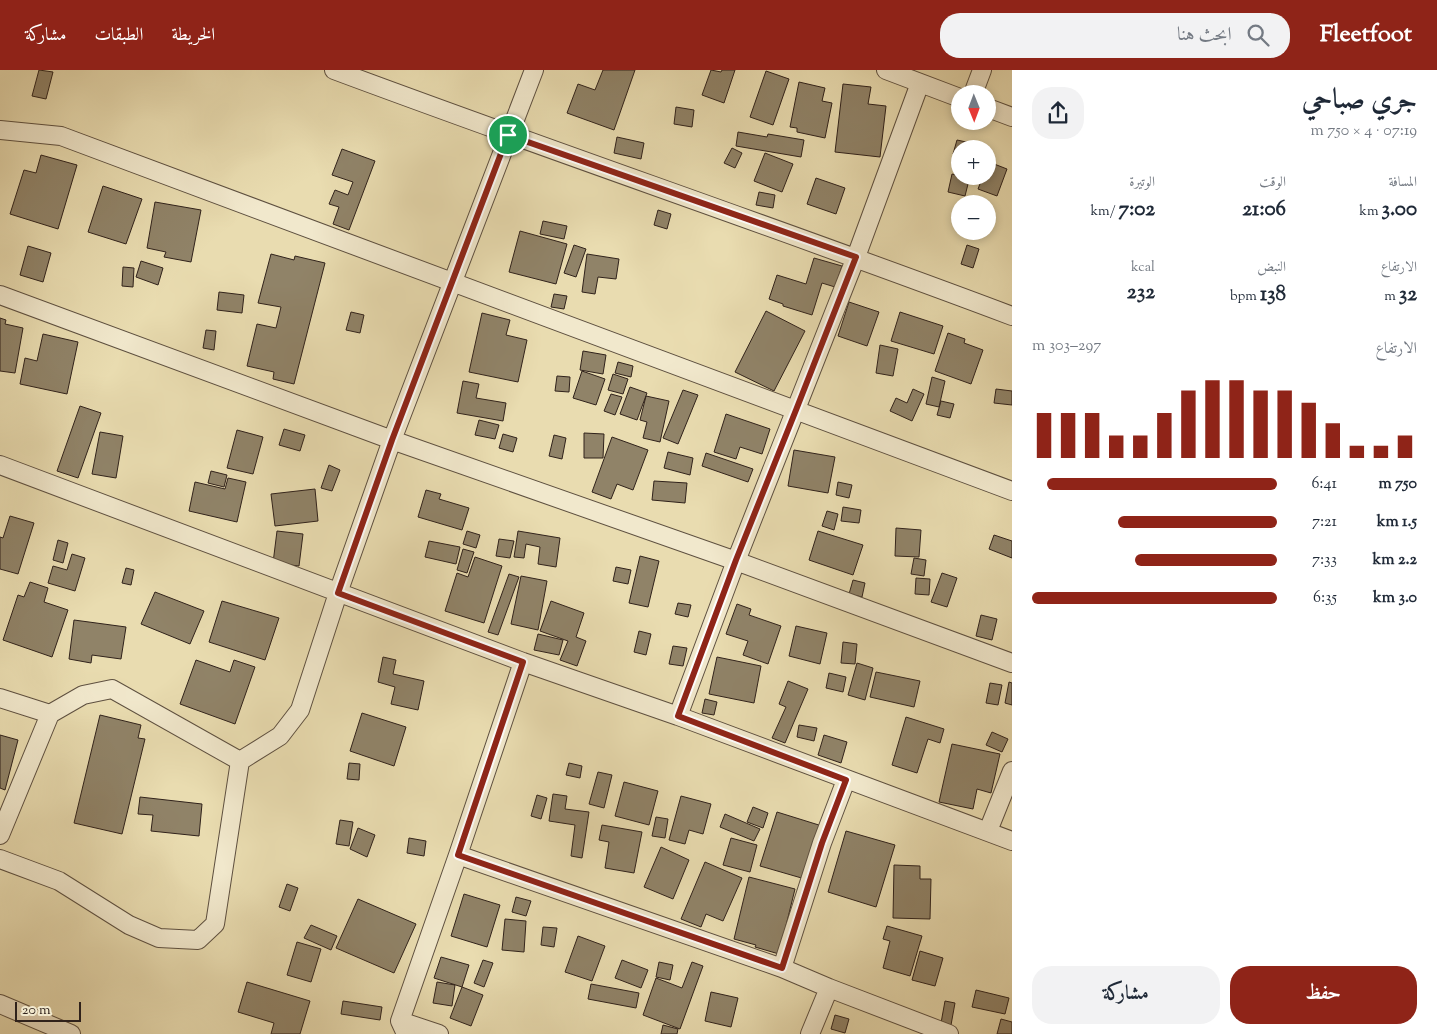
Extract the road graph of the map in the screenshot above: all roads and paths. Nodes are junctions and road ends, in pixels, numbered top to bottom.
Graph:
1 (334, 70) edge
2 (534, 70) edge
3 (886, 70) edge
4 (982, 70) edge
5 (920, 83) junction
6 (976, 85) edge
7 (951, 95) edge
8 (996, 111) edge
9 (1012, 117) edge
10 (0, 130) edge
11 (508, 135) junction
12 (856, 257) junction
13 (452, 283) junction
14 (0, 295) edge
15 (1012, 316) edge
16 (796, 410) junction
17 (392, 440) junction
18 (0, 465) edge
19 (1012, 491) edge
20 (736, 560) junction
21 (338, 593) junction
22 (523, 662) junction
23 (1012, 663) edge
24 (0, 698) edge
25 (50, 714) junction
26 (678, 716) junction
27 (240, 761) junction
28 (1012, 771) edge
29 (846, 780) junction
30 (988, 831) junction
31 (0, 835) edge
32 (1012, 841) edge
33 (458, 855) junction
34 (0, 859) edge
35 (782, 968) junction
36 (829, 988) junction
37 (0, 1004) edge
38 (403, 1027) edge
39 (71, 1034) edge
40 (439, 1034) edge
41 (810, 1034) edge
42 (949, 1034) edge

1 - 11 street
2 - 11 street
3 - 5 street
4 - 6 street
5 - 7 street
5 - 12 street
8 - 9 street
10 - 13 street
11 - 12 street
11 - 13 street
12 - 15 street
12 - 16 street
13 - 16 street
13 - 17 street
14 - 17 street
16 - 19 street
16 - 20 street
17 - 20 street
17 - 21 street
18 - 21 street
20 - 23 street
20 - 26 street
21 - 22 street
21 - 27 street
22 - 26 street
22 - 33 street
24 - 25 street
25 - 27 street
25 - 31 street
26 - 29 street
27 - 34 street
28 - 30 street
29 - 30 street
29 - 35 street
30 - 32 street
33 - 35 street
33 - 38 street
35 - 36 street
36 - 41 street
36 - 42 street
37 - 39 street
38 - 40 street

